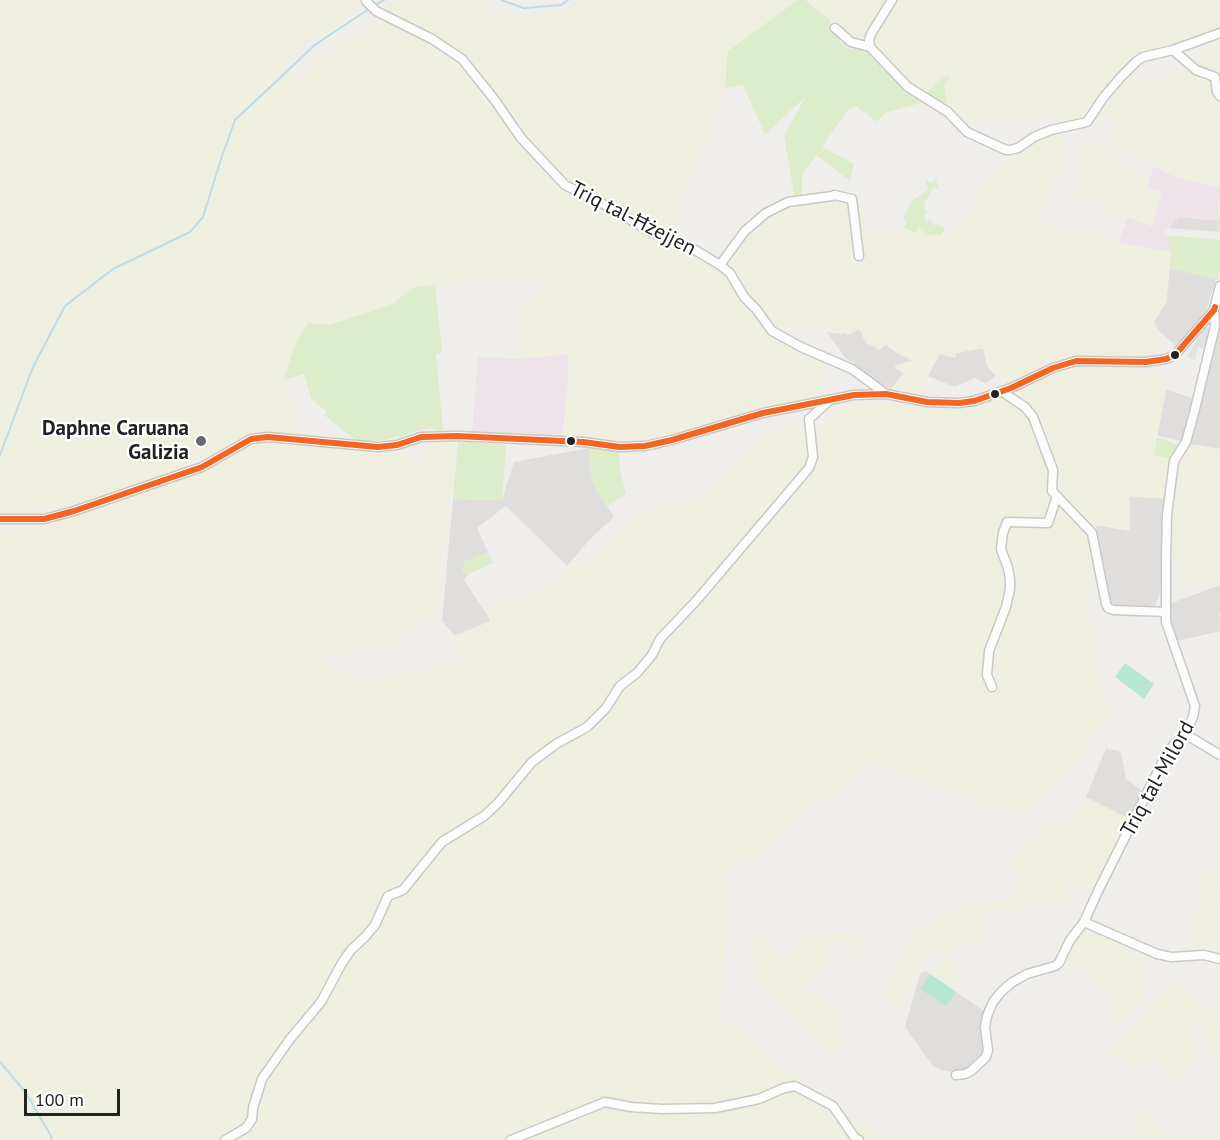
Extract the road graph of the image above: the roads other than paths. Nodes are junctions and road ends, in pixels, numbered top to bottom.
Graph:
1 (892, 0) edge
2 (366, 1) edge
3 (835, 28) dead end
4 (1220, 33) edge
5 (870, 47) junction
6 (1173, 50) junction
7 (1220, 96) edge
8 (859, 256) dead end
9 (720, 265) junction
10 (1220, 286) edge
11 (1216, 308) edge
12 (1001, 391) junction
13 (886, 394) junction
14 (833, 399) junction
15 (1057, 496) junction
16 (0, 519) edge
17 (1166, 612) junction
18 (992, 687) dead end
19 (1185, 734) junction
20 (1220, 755) edge
21 (1084, 922) junction
22 (1220, 959) edge
23 (956, 1075) dead end
24 (225, 1140) edge
25 (511, 1140) edge
26 (858, 1140) edge

1 - 5 street
2 - 9 street, Triq tal-Ħżejjen
3 - 5 street
4 - 6 street
5 - 6 street
6 - 7 street
8 - 9 street
9 - 13 street, Triq tal-Ħżejjen
10 - 11 street, Triq tal-Milord
11 - 12 street
11 - 17 street, Triq tal-Milord
12 - 13 street
12 - 15 street
13 - 14 street
14 - 16 street
14 - 24 street
15 - 17 street
15 - 18 street
17 - 19 street, Triq tal-Milord
19 - 20 street
19 - 21 street, Triq tal-Milord
21 - 22 street
21 - 23 street, Triq tal-Milord
25 - 26 street

